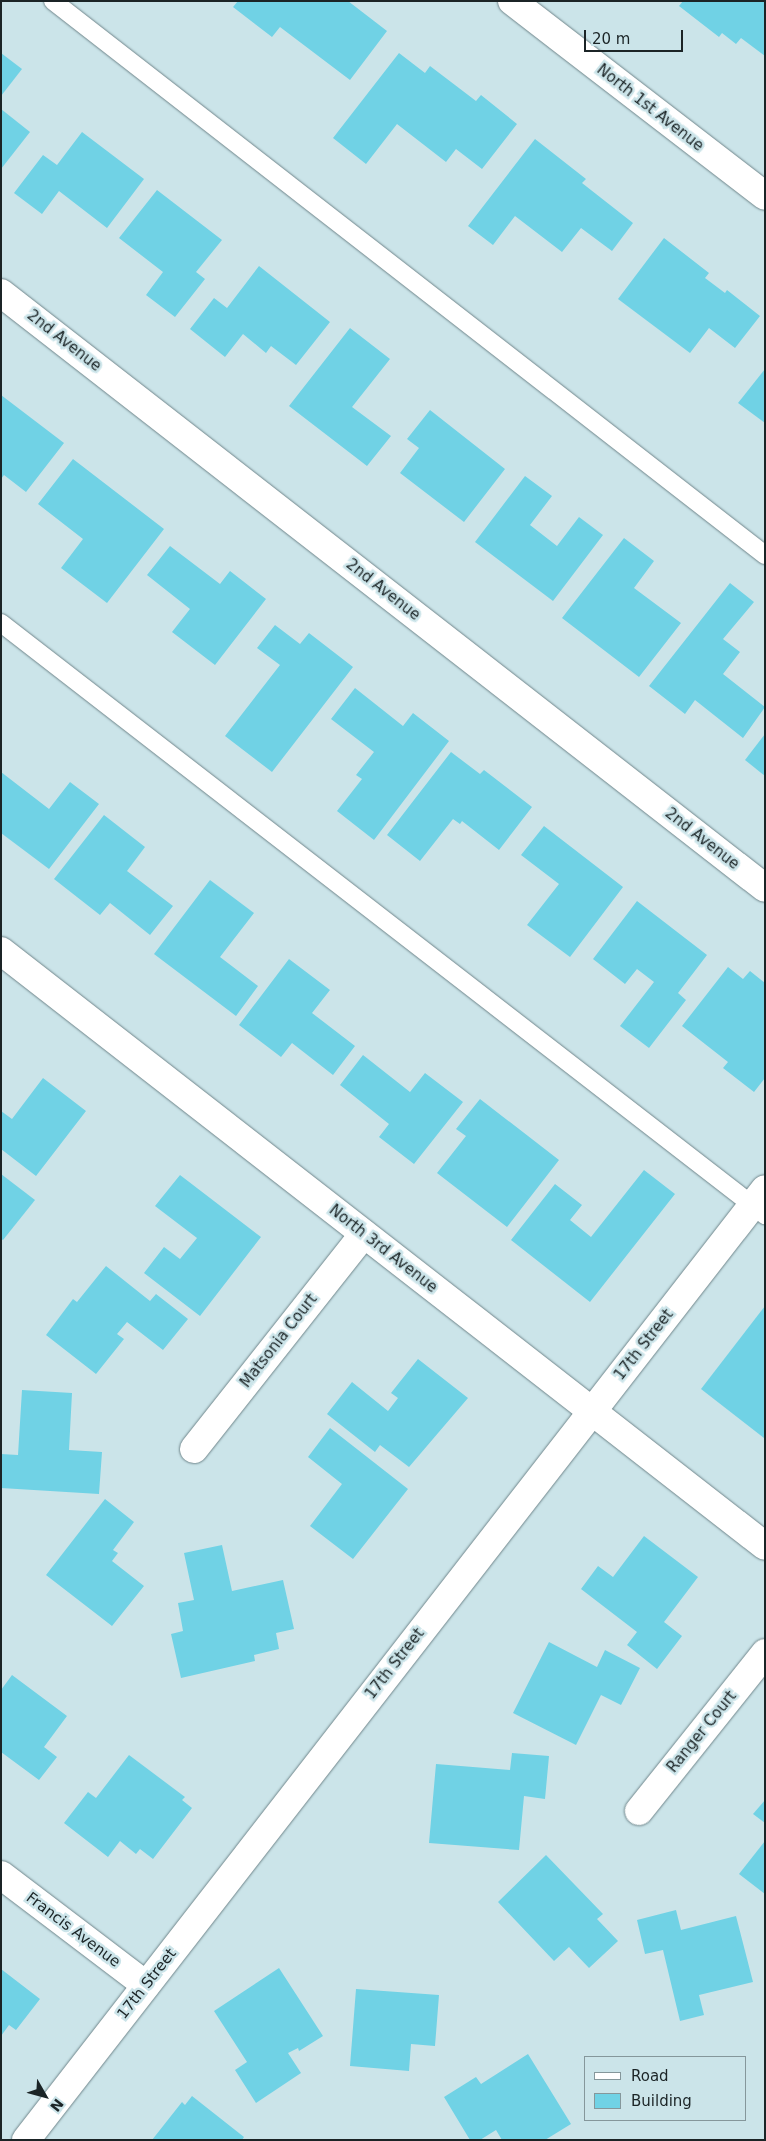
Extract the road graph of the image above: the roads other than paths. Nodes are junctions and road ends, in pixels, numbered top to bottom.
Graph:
1 (53, 1) edge
2 (512, 1) edge
3 (765, 196) edge
4 (1, 293) edge
5 (765, 555) edge
6 (1, 624) edge
7 (765, 888) edge
8 (1, 952) edge
9 (760, 1203) edge
10 (364, 1234) junction
11 (592, 1412) junction
12 (194, 1449) dead end
13 (765, 1546) edge
14 (765, 1653) edge
15 (639, 1810) dead end
16 (1, 1874) edge
17 (146, 1985) junction
18 (26, 2140) edge

1 - 5 lane
2 - 3 street, North 1st Avenue
4 - 7 street, 2nd Avenue
6 - 9 lane
8 - 10 street, North 3rd Avenue
9 - 11 street, 17th Street
10 - 11 street, North 3rd Avenue
10 - 12 street, Matsonia Court
11 - 13 street, North 3rd Avenue
11 - 17 street, 17th Street
14 - 15 street, Ranger Court
16 - 17 street, Francis Avenue
17 - 18 street, 17th Street

